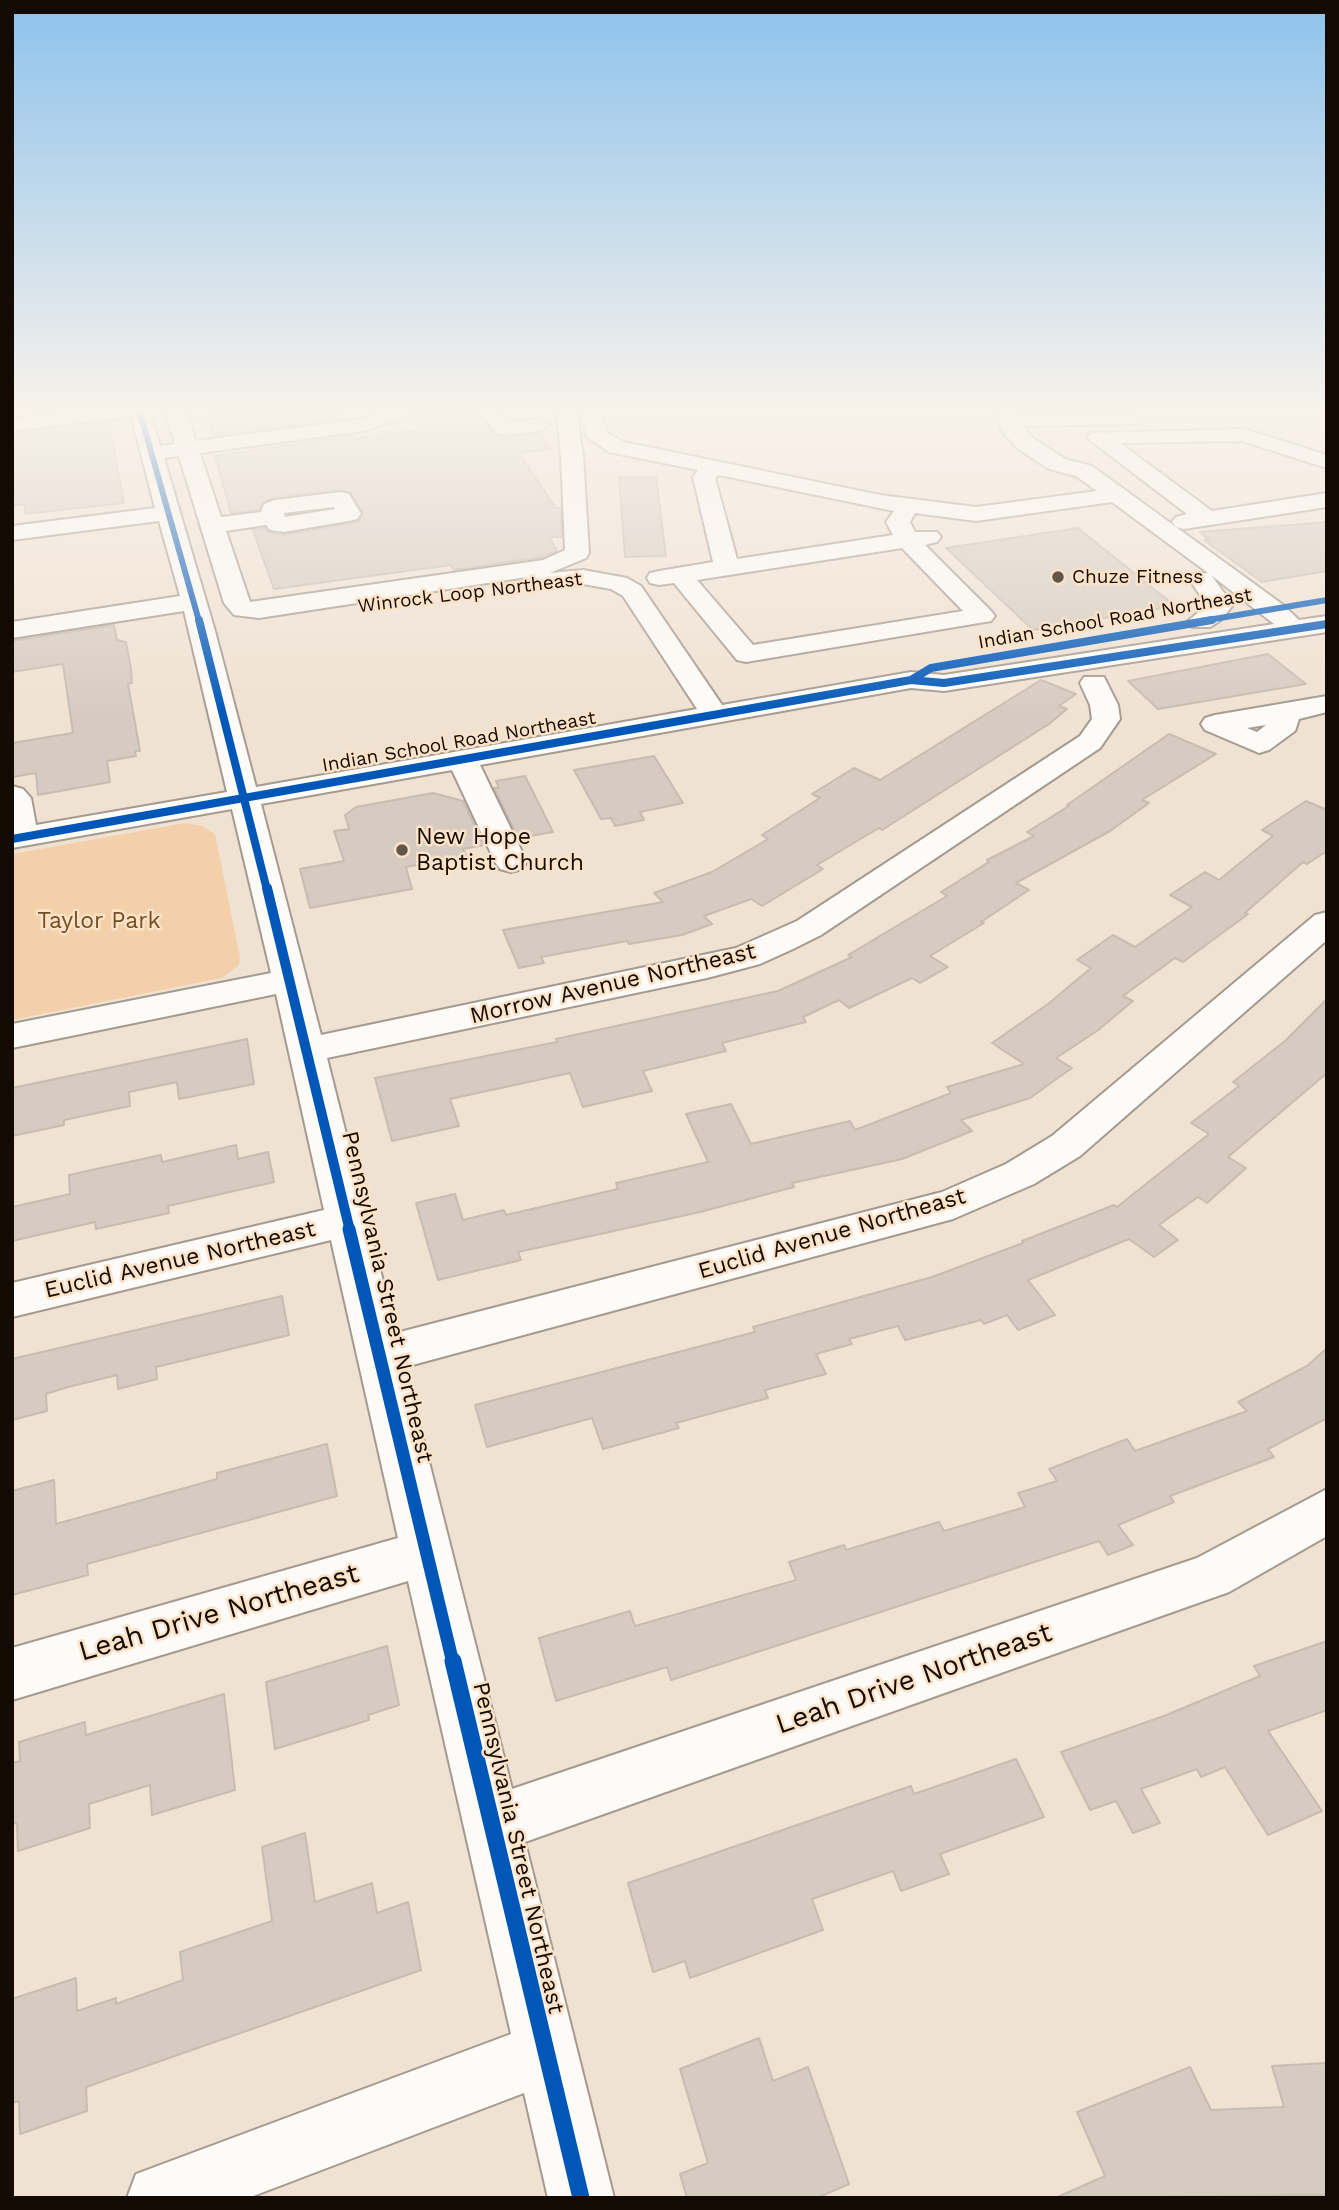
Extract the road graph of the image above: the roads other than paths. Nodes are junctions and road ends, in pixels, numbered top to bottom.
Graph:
1 (206, 512) edge
2 (574, 512) edge
3 (713, 512) edge
4 (904, 512) edge
5 (960, 512) edge
6 (994, 512) edge
7 (1023, 512) edge
8 (1119, 512) edge
9 (1134, 512) edge
10 (1198, 512) edge
11 (1250, 512) edge
12 (168, 513) joint
13 (273, 517) dead end
14 (1207, 519) junction
15 (211, 526) junction
16 (1160, 526) junction
17 (1135, 530) junction
18 (12, 533) edge
19 (907, 540) junction
20 (727, 568) junction
21 (680, 575) junction
22 (1200, 579) junction
23 (619, 584) junction
24 (1327, 600) edge
25 (193, 602) junction
26 (1262, 611) junction
27 (1201, 621) junction
28 (1327, 624) edge
29 (1293, 629) junction
30 (12, 630) edge
31 (202, 631) junction
32 (694, 632) junction
33 (1327, 650) edge
34 (911, 680) junction
35 (1094, 683) dead end
36 (1327, 704) edge
37 (714, 714) junction
38 (1285, 714) dead end
39 (462, 759) junction
40 (12, 796) edge
41 (245, 798) junction
42 (17, 838) edge
43 (511, 862) dead end
44 (1327, 922) edge
45 (290, 981) junction
46 (12, 1036) edge
47 (307, 1050) junction
48 (348, 1220) junction
49 (12, 1300) edge
50 (380, 1355) junction
51 (1327, 1511) edge
52 (425, 1553) junction
53 (12, 1674) edge
54 (491, 1825) junction
55 (545, 2053) junction
56 (160, 2198) edge
57 (581, 2198) edge

1 - 15 street
2 - 15 street
3 - 20 street
4 - 19 street
5 - 6 street
7 - 19 street
8 - 17 street
9 - 16 street
10 - 14 street
11 - 14 street
12 - 18 street
12 - 25 street, Pennsylvania Street Northeast
13 - 15 street
14 - 16 street
16 - 17 street
16 - 26 street
17 - 22 street
19 - 20 street
19 - 32 street
20 - 21 street
21 - 23 street
21 - 32 street
22 - 26 street
22 - 27 street
23 - 31 street, Winrock Loop Northeast
23 - 32 street
24 - 26 street, Indian School Road Northeast
25 - 30 street
25 - 31 street, Pennsylvania Street Northeast
26 - 27 street, Indian School Road Northeast
26 - 29 street
27 - 34 street, Indian School Road Northeast
28 - 29 street, Indian School Road Northeast
29 - 33 street
29 - 34 street, Indian School Road Northeast
31 - 41 street, Pennsylvania Street Northeast
32 - 37 street
34 - 37 street, Indian School Road Northeast
35 - 47 street, Morrow Avenue Northeast
36 - 38 street
37 - 39 street, Indian School Road Northeast
39 - 41 street, Indian School Road Northeast
39 - 43 street
40 - 42 street
41 - 42 street, Indian School Road Northeast
41 - 45 street, Pennsylvania Street Northeast
44 - 50 street, Euclid Avenue Northeast
45 - 46 street
45 - 47 street, Pennsylvania Street Northeast
47 - 48 street, Pennsylvania Street Northeast
48 - 49 street, Euclid Avenue Northeast
48 - 50 street, Pennsylvania Street Northeast
50 - 52 street, Pennsylvania Street Northeast
51 - 54 street, Leah Drive Northeast
52 - 53 street, Leah Drive Northeast
52 - 54 street, Pennsylvania Street Northeast
54 - 55 street, Pennsylvania Street Northeast
55 - 56 street
55 - 57 street, Pennsylvania Street Northeast

